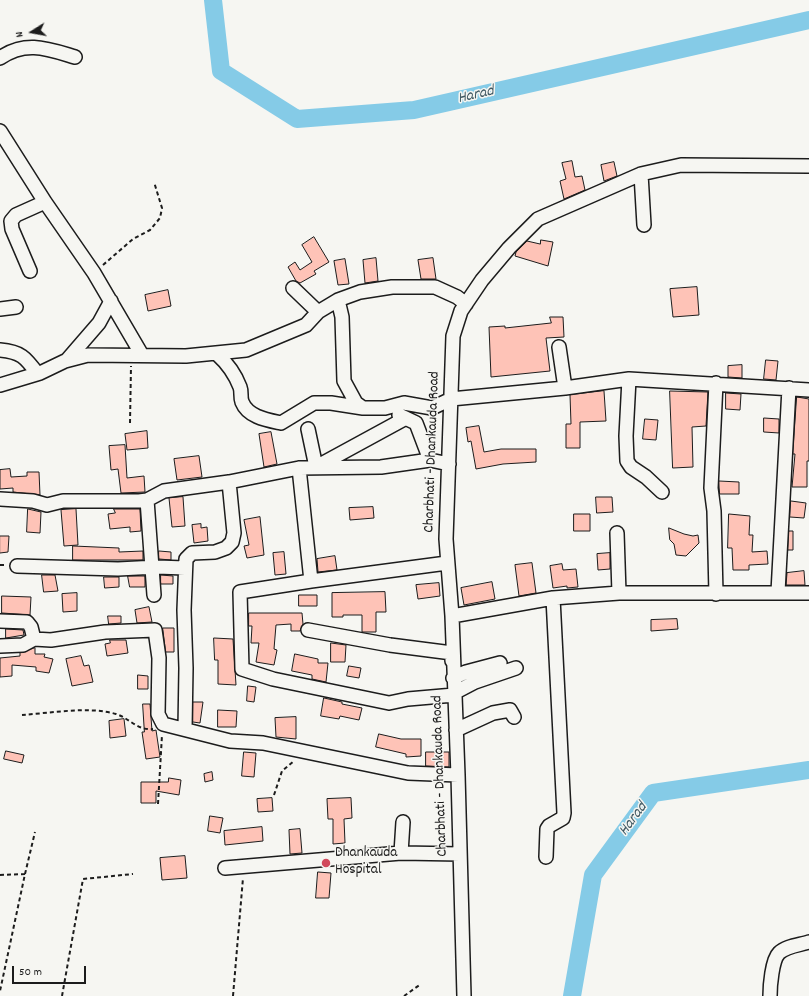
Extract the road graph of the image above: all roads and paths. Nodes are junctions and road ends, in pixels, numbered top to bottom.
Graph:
1 (75, 57) dead end
2 (0, 58) edge
3 (0, 131) edge
4 (809, 166) edge
5 (641, 174) junction
6 (154, 182) dead end
7 (45, 202) junction
8 (644, 225) dead end
9 (30, 271) dead end
10 (94, 273) junction
11 (293, 288) dead end
12 (338, 300) junction
13 (111, 301) junction
14 (466, 304) junction
15 (16, 307) dead end
16 (0, 309) edge
17 (318, 312) junction
18 (559, 347) dead end
19 (0, 350) edge
20 (218, 354) junction
21 (137, 355) junction
22 (66, 361) junction
23 (37, 374) junction
24 (629, 379) junction
25 (716, 383) junction
26 (0, 385) edge
27 (565, 388) junction
28 (790, 388) junction
29 (809, 390) edge
30 (451, 399) junction
31 (423, 406) junction
32 (368, 408) junction
33 (410, 420) junction
34 (130, 423) dead end
35 (308, 429) dead end
36 (430, 460) junction
37 (449, 464) junction
38 (316, 467) junction
39 (299, 468) junction
40 (228, 482) junction
41 (662, 492) dead end
42 (0, 499) edge
43 (147, 500) junction
44 (616, 533) dead end
45 (447, 563) junction
46 (17, 566) dead end
47 (153, 567) junction
48 (185, 568) junction
49 (311, 581) junction
50 (778, 592) junction
51 (619, 593) junction
52 (809, 593) edge
53 (716, 594) junction
54 (154, 595) dead end
55 (553, 598) junction
56 (452, 616) junction
57 (0, 621) edge
58 (308, 630) dead end
59 (34, 638) junction
60 (0, 646) edge
61 (500, 663) dead end
62 (452, 664) junction
63 (516, 668) dead end
64 (453, 678) junction
65 (454, 694) junction
66 (22, 714) dead end
67 (514, 717) dead end
68 (163, 726) junction
69 (185, 729) junction
70 (456, 730) junction
71 (302, 751) junction
72 (458, 775) junction
73 (274, 795) dead end
74 (158, 804) dead end
75 (403, 822) dead end
76 (35, 832) dead end
77 (401, 853) junction
78 (460, 854) junction
79 (546, 857) dead end
80 (247, 866) junction
81 (225, 868) dead end
82 (24, 874) junction
83 (133, 874) dead end
84 (0, 875) edge
85 (809, 942) edge
86 (421, 984) dead end
87 (0, 991) edge
88 (62, 996) edge
89 (233, 996) edge
90 (404, 996) edge
91 (464, 996) edge
92 (770, 996) edge

1 - 2 street
3 - 7 street
4 - 5 street, Charbhati - Dhankauda Road
5 - 8 street
5 - 14 street, Charbhati - Dhankauda Road
6 - 10 path
7 - 9 street
7 - 10 street
10 - 13 street
11 - 17 street
12 - 14 street
12 - 17 street
12 - 32 street
13 - 21 street
13 - 22 street
14 - 30 street, Charbhati - Dhankauda Road
15 - 16 street
17 - 20 street
18 - 27 street
19 - 23 street
20 - 21 street
20 - 32 street
21 - 22 street
21 - 34 path
22 - 23 street
23 - 26 street
24 - 25 street
24 - 27 street
24 - 41 street
25 - 28 street
25 - 53 street
27 - 30 street
28 - 29 street
28 - 50 street
30 - 31 street
30 - 37 street, Charbhati - Dhankauda Road
31 - 32 street
31 - 33 street
32 - 33 street
33 - 36 street
33 - 38 street
35 - 38 street
36 - 37 street
36 - 38 street
37 - 45 street, Charbhati - Dhankauda Road
38 - 39 street
39 - 40 street
39 - 49 street
40 - 43 street
40 - 48 street
42 - 43 street
43 - 47 street
44 - 51 street
45 - 49 street
45 - 56 street, Charbhati - Dhankauda Road
46 - 47 street
47 - 48 street
47 - 54 street
48 - 69 street
49 - 65 street
50 - 52 street
50 - 53 street
51 - 53 street
51 - 55 street
55 - 56 street
55 - 79 street
56 - 62 street, Charbhati - Dhankauda Road
57 - 59 street
58 - 62 street
59 - 60 street
59 - 68 street
61 - 64 street
62 - 64 street, Charbhati - Dhankauda Road
63 - 65 street
64 - 65 street, Charbhati - Dhankauda Road
65 - 70 street, Charbhati - Dhankauda Road
66 - 68 path
67 - 70 street
68 - 69 street
68 - 74 path
69 - 71 street
70 - 72 street, Charbhati - Dhankauda Road
71 - 72 street
71 - 73 path
72 - 78 street, Charbhati - Dhankauda Road
75 - 77 street
76 - 82 path
77 - 78 street
77 - 80 street
78 - 91 street, Charbhati - Dhankauda Road
80 - 81 street
80 - 89 path
82 - 84 path
82 - 87 path
83 - 88 path
85 - 92 street
86 - 90 path

